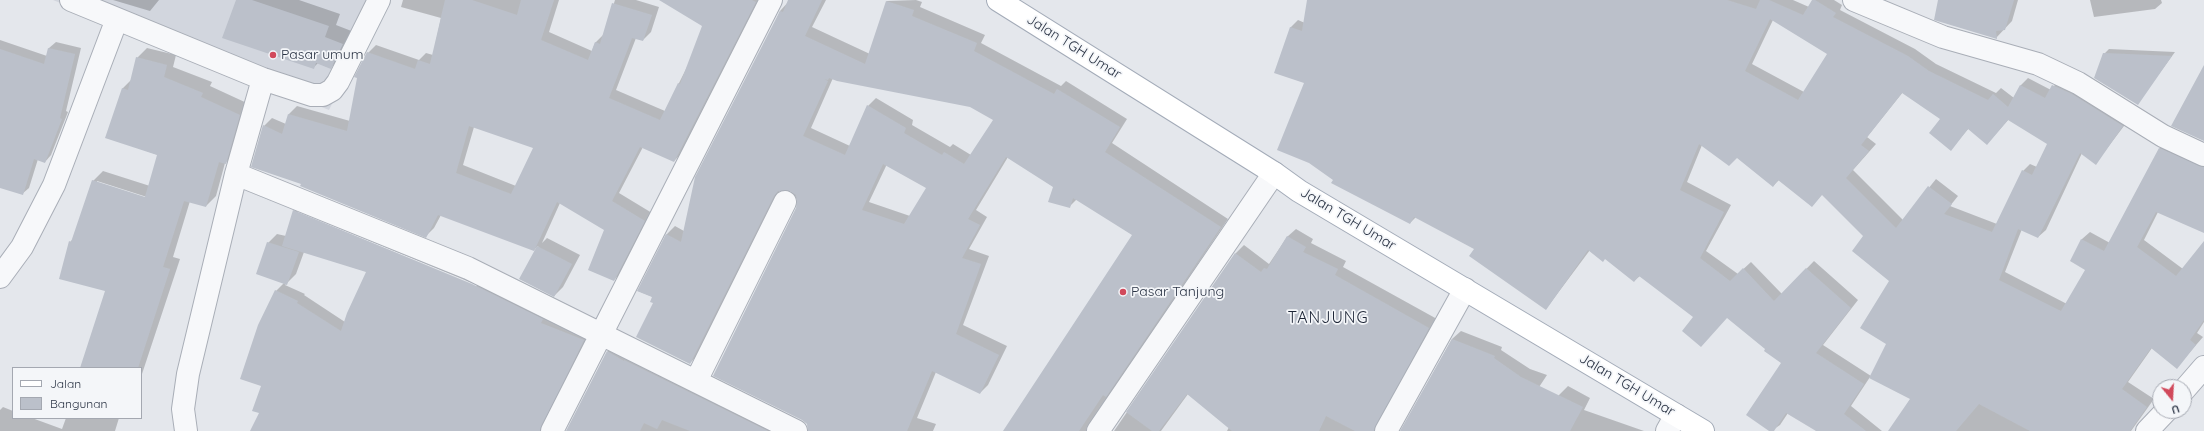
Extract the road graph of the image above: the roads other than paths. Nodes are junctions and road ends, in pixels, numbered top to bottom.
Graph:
1 (71, 0) edge
2 (379, 0) edge
3 (771, 0) edge
4 (998, 0) edge
5 (1854, 0) edge
6 (117, 19) junction
7 (264, 79) junction
8 (2204, 155) edge
9 (1274, 173) junction
10 (236, 174) junction
11 (784, 202) dead end
12 (0, 277) edge
13 (1465, 289) junction
14 (601, 335) junction
15 (2204, 367) edge
16 (696, 381) junction
17 (2192, 381) edge
18 (2158, 419) edge
19 (1672, 423) edge
20 (782, 428) edge
21 (186, 431) edge
22 (552, 431) edge
23 (1098, 431) edge
24 (1386, 431) edge
25 (1703, 431) edge
26 (2147, 431) edge

1 - 6 street
2 - 7 street
3 - 14 street
4 - 9 main road, Jalan TGH Umar
5 - 8 street
6 - 7 street
6 - 12 street
7 - 10 street
9 - 13 main road, Jalan TGH Umar
9 - 23 street
10 - 14 street
10 - 21 street
11 - 16 street
13 - 19 main road, Jalan TGH Umar
13 - 24 street
14 - 16 street
14 - 22 street
15 - 17 street
16 - 20 street
18 - 26 street
19 - 25 main road, Jalan TGH Umar

